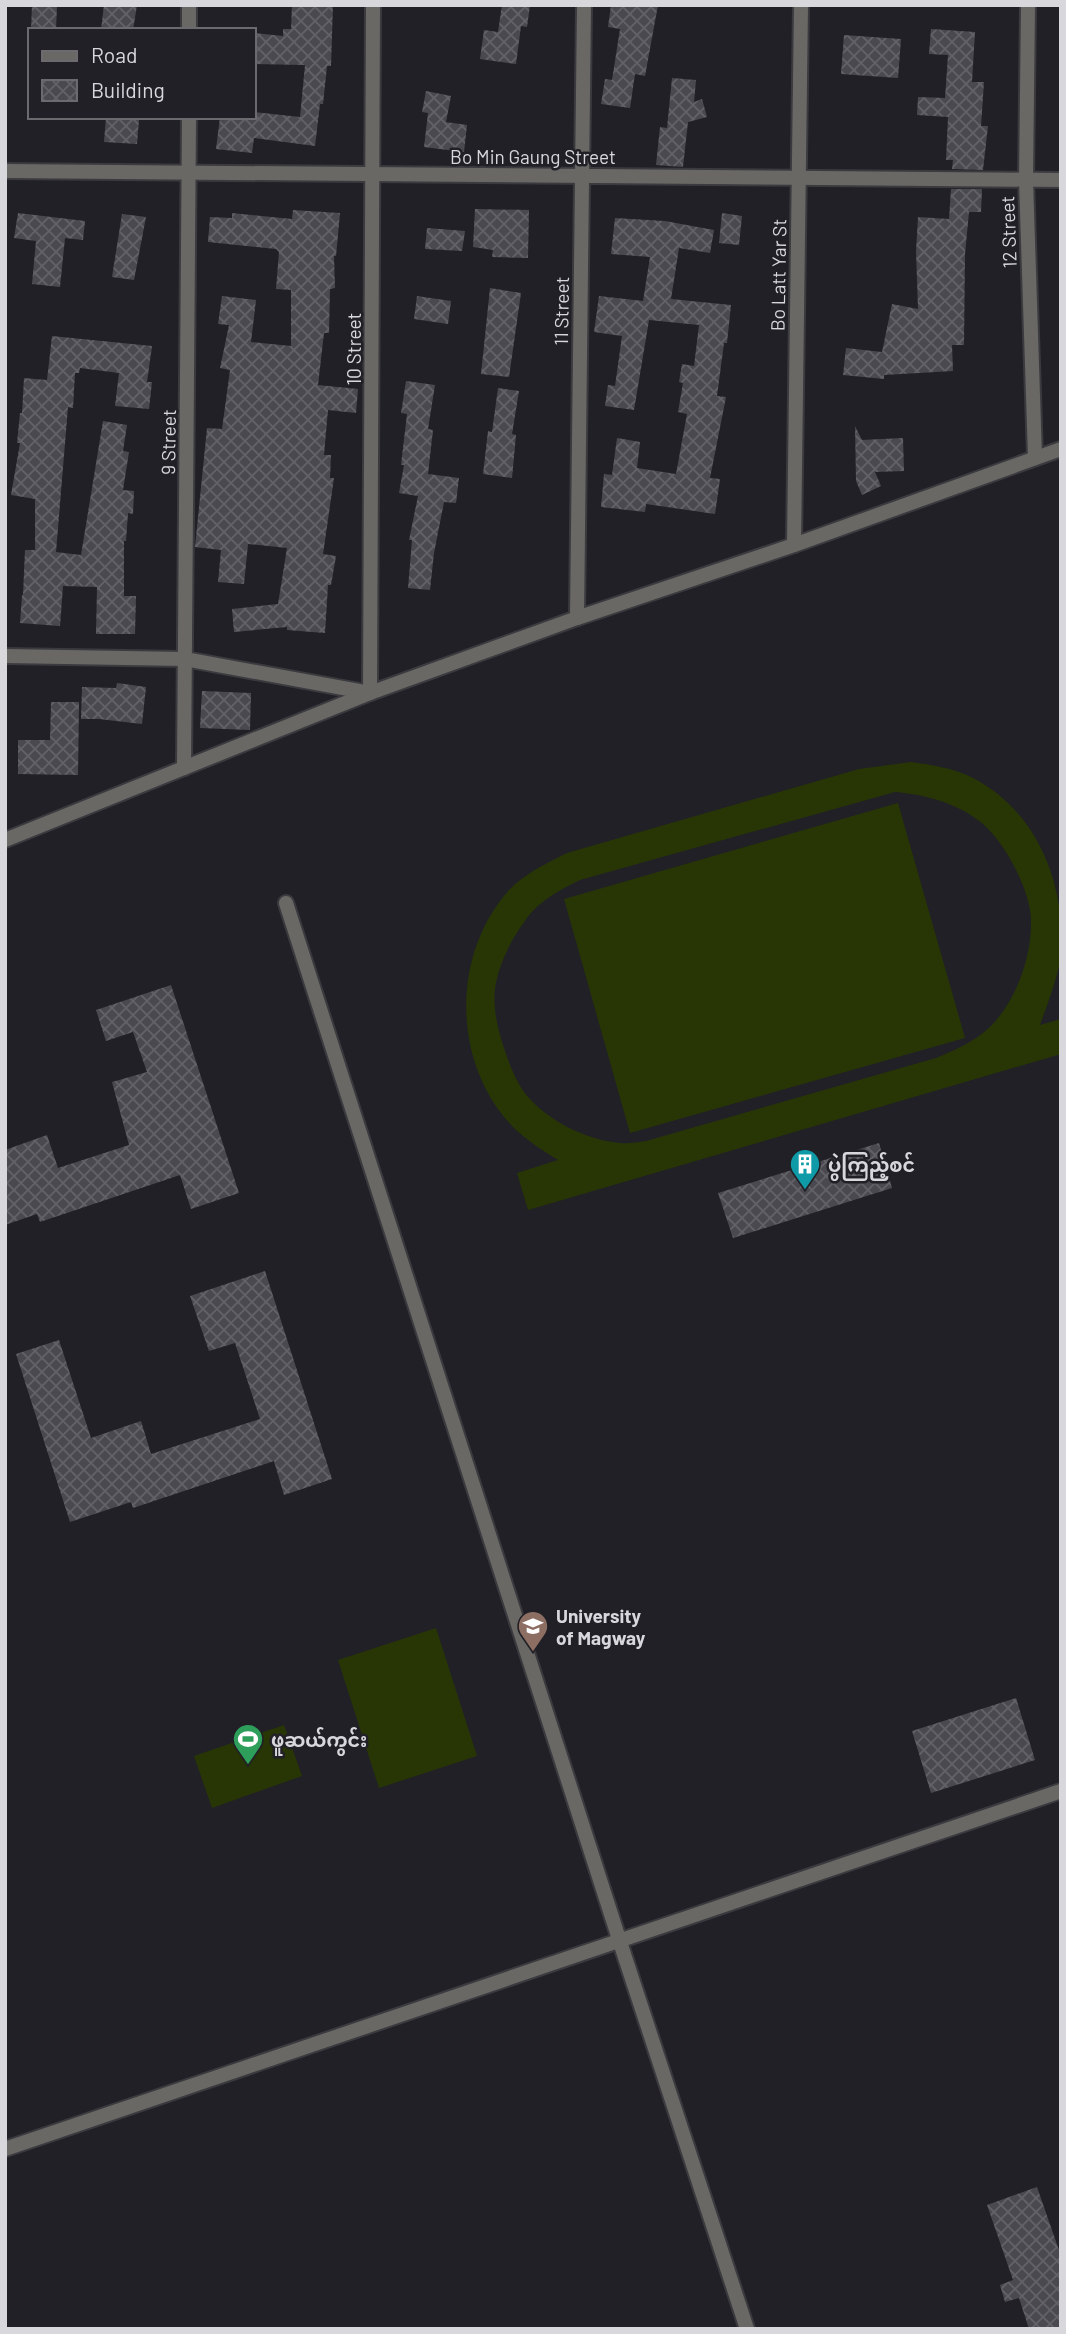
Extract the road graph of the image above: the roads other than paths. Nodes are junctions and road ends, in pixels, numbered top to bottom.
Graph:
1 (189, 5) edge
2 (373, 5) edge
3 (584, 5) edge
4 (801, 5) edge
5 (1028, 5) edge
6 (189, 28) edge
7 (189, 119) edge
8 (5, 171) edge
9 (189, 172) junction
10 (582, 175) junction
11 (373, 176) junction
12 (799, 178) junction
13 (1026, 180) junction
14 (1061, 180) edge
15 (1061, 449) edge
16 (1035, 457) junction
17 (794, 545) junction
18 (577, 618) junction
19 (5, 656) edge
20 (185, 659) junction
21 (370, 693) junction
22 (184, 768) junction
23 (5, 840) edge
24 (286, 903) dead end
25 (1061, 1791) edge
26 (619, 1939) junction
27 (5, 2149) edge
28 (747, 2329) edge

1 - 6 street
2 - 11 street, 10 Street
3 - 10 street, 11 Street
4 - 12 street, Bo Latt Yar St
5 - 13 street, 12 Street
7 - 9 street, 9 Street
8 - 9 street, Bo Min Gaung Street
9 - 11 street, Bo Min Gaung Street
9 - 20 street, 9 Street
10 - 11 street, Bo Min Gaung Street
10 - 12 street, Bo Min Gaung Street
10 - 18 street, 11 Street
11 - 21 street, 10 Street
12 - 13 street, Bo Min Gaung Street
12 - 17 street, Bo Latt Yar St
13 - 14 street, Bo Min Gaung Street
13 - 16 street, 12 Street
15 - 16 street
16 - 17 street
17 - 18 street
18 - 21 street
19 - 20 street
20 - 21 street
20 - 22 street, 9 Street
21 - 22 street
22 - 23 street
24 - 26 street
25 - 26 street
26 - 27 street
26 - 28 street

